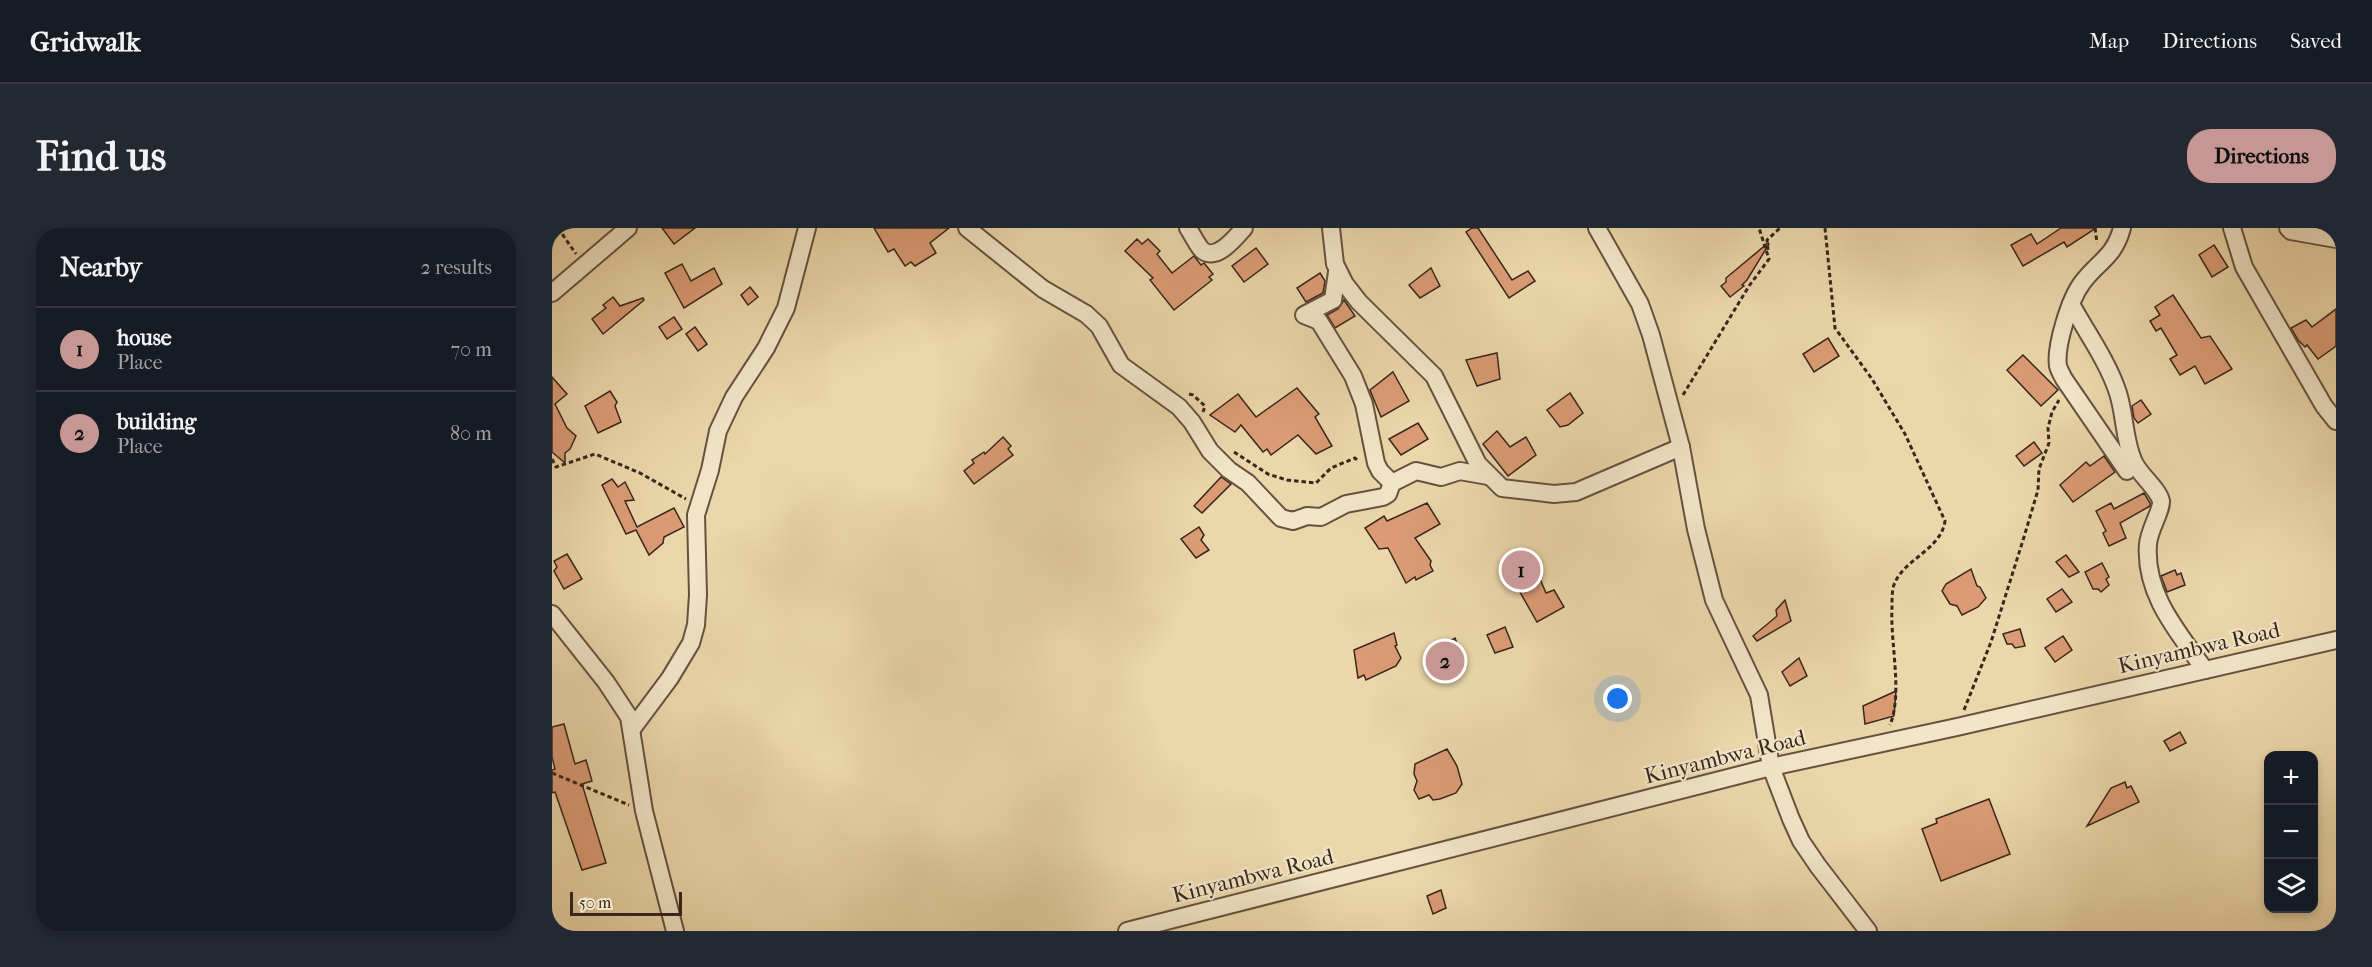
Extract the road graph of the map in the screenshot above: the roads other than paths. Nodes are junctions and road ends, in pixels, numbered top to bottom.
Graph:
1 (628, 228) edge
2 (807, 228) edge
3 (967, 228) edge
4 (1188, 228) edge
5 (1244, 228) edge
6 (1331, 228) edge
7 (1597, 228) edge
8 (2122, 228) edge
9 (2232, 228) edge
10 (2288, 228) edge
11 (2336, 239) edge
12 (1337, 272) junction
13 (552, 293) edge
14 (2071, 304) junction
15 (2336, 421) edge
16 (1681, 447) junction
17 (2127, 471) dead end
18 (1488, 476) junction
19 (1386, 477) junction
20 (552, 614) edge
21 (2336, 640) edge
22 (2205, 670) junction
23 (633, 729) junction
24 (1771, 767) junction
25 (675, 931) edge
26 (1127, 931) edge
27 (1868, 931) edge

1 - 13 street
2 - 23 street
3 - 19 street
4 - 5 street
6 - 12 street
7 - 16 street
8 - 14 street
9 - 15 street
10 - 11 street
12 - 18 street
12 - 19 street
14 - 17 street
14 - 22 street
16 - 18 street
16 - 24 street
18 - 19 street
20 - 23 street
21 - 22 street, Kinyambwa Road
22 - 24 street, Kinyambwa Road
23 - 25 street
24 - 26 street, Kinyambwa Road
24 - 27 street

